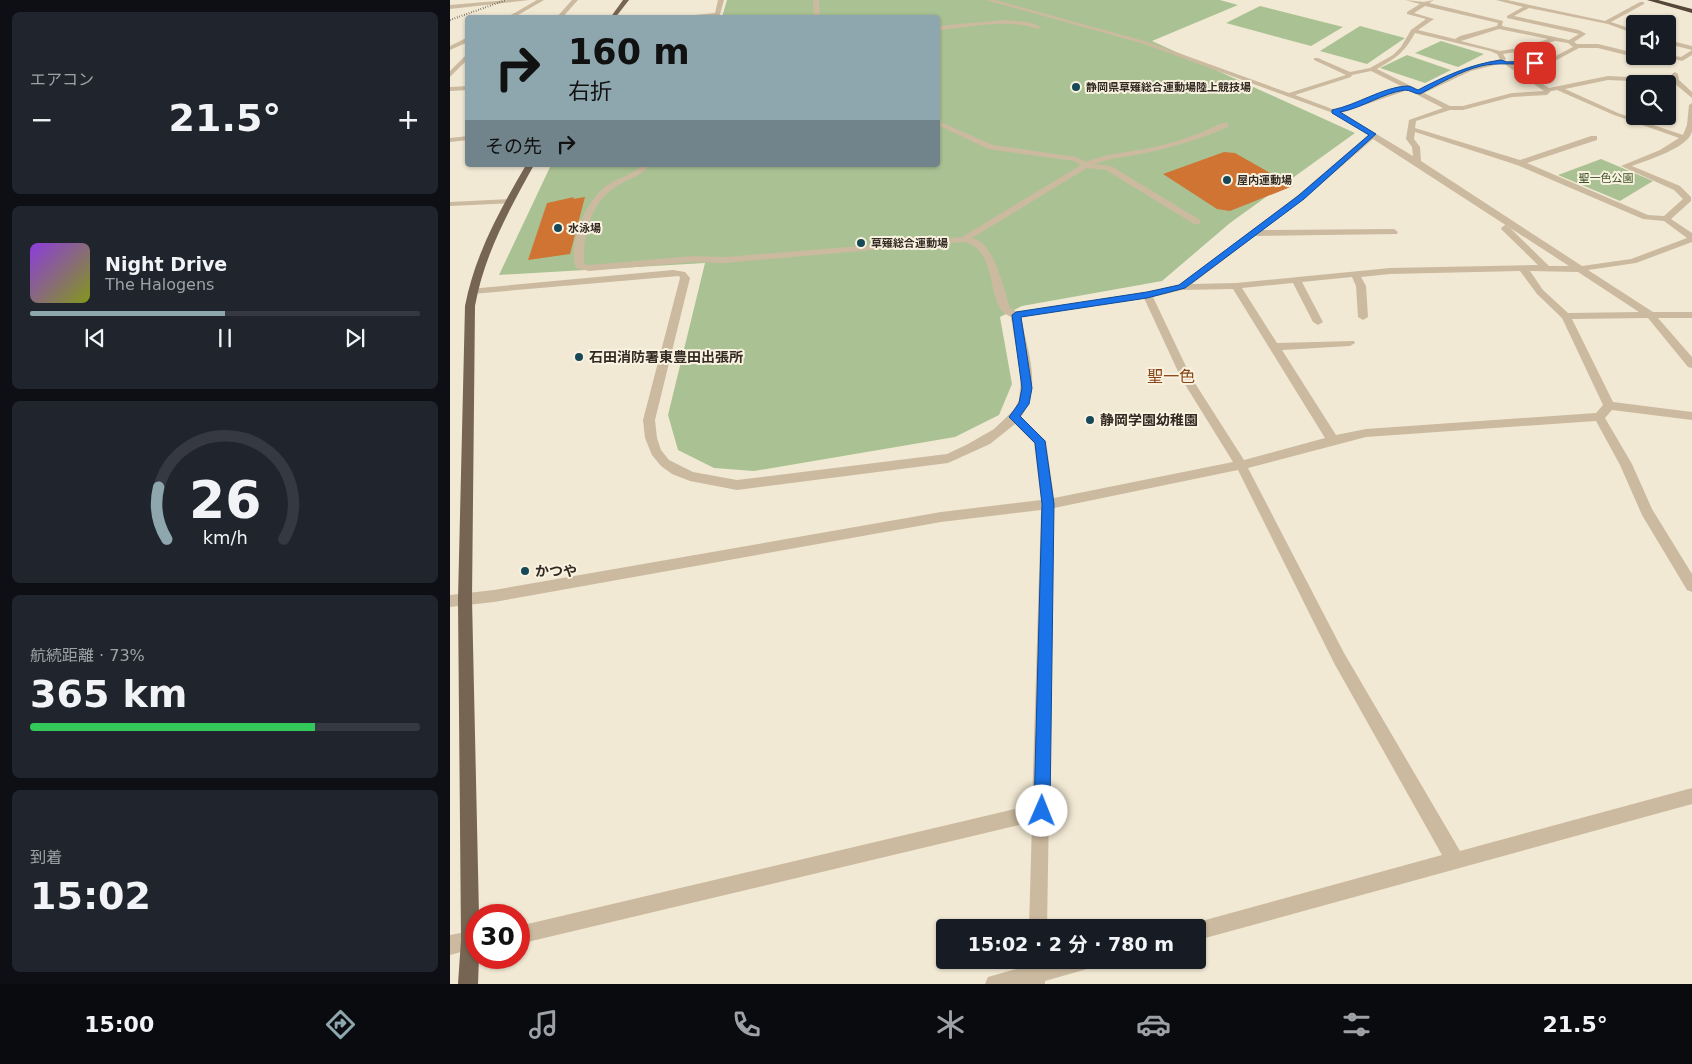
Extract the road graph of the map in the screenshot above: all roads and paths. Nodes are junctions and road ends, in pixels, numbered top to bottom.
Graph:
1 (474, 0) edge
2 (484, 0) edge
3 (526, 0) edge
4 (540, 0) edge
5 (576, 0) edge
6 (626, 0) edge
7 (720, 0) edge
8 (816, 0) edge
9 (989, 0) edge
10 (1408, 0) edge
11 (1431, 0) edge
12 (1499, 0) edge
13 (1650, 0) edge
14 (1667, 2) edge
15 (1642, 3) dead end
16 (1425, 4) junction
17 (1692, 5) edge
18 (450, 6) edge
19 (468, 6) junction
20 (1527, 6) junction
21 (1692, 10) edge
22 (513, 15) edge
23 (561, 15) edge
24 (614, 15) edge
25 (716, 15) edge
26 (817, 15) edge
27 (1606, 22) junction
28 (1038, 27) dead end
29 (1499, 27) junction
30 (940, 28) edge
31 (1626, 29) edge
32 (1413, 31) junction
33 (465, 40) edge
34 (1553, 40) junction
35 (1457, 41) junction
36 (1692, 42) edge
37 (450, 43) edge
38 (457, 44) junction
39 (1573, 44) junction
40 (1676, 44) edge
41 (465, 45) edge
42 (1685, 47) junction
43 (450, 48) edge
44 (1692, 50) edge
45 (1499, 53) junction
46 (1626, 53) edge
47 (465, 58) edge
48 (1676, 58) edge
49 (1316, 59) dead end
50 (1504, 63) junction
51 (1372, 68) junction
52 (1349, 74) junction
53 (450, 75) edge
54 (465, 88) edge
55 (1408, 88) junction
56 (450, 89) edge
57 (1560, 89) junction
58 (1548, 90) junction
59 (1418, 93) junction
60 (1289, 95) junction
61 (1692, 96) edge
62 (1692, 105) edge
63 (1449, 108) junction
64 (1335, 112) junction
65 (940, 124) edge
66 (1225, 125) dead end
67 (1411, 129) junction
68 (1373, 134) junction
69 (464, 138) edge
70 (1594, 138) dead end
71 (1685, 138) junction
72 (450, 140) edge
73 (1417, 162) junction
74 (1520, 163) junction
75 (1086, 165) junction
76 (529, 167) edge
77 (643, 168) edge
78 (1690, 200) edge
79 (510, 201) junction
80 (450, 204) edge
81 (1493, 213) junction
82 (1666, 219) junction
83 (1197, 222) dead end
84 (1254, 232) junction
85 (1394, 232) dead end
86 (1692, 238) edge
87 (964, 239) junction
88 (1523, 268) junction
89 (1546, 268) junction
90 (1579, 269) junction
91 (1356, 275) junction
92 (1296, 281) junction
93 (1236, 286) junction
94 (1182, 287) junction
95 (472, 291) junction
96 (1147, 295) junction
97 (1016, 315) junction
98 (1650, 315) junction
99 (1692, 315) edge
100 (1566, 316) junction
101 (1363, 317) dead end
102 (1318, 322) dead end
103 (1350, 343) dead end
104 (1273, 347) junction
105 (1692, 364) edge
106 (1609, 406) junction
107 (1692, 416) edge
108 (1014, 417) junction
109 (1599, 417) junction
110 (1333, 440) junction
111 (1241, 464) junction
112 (1048, 504) junction
113 (1692, 586) edge
114 (465, 599) junction
115 (450, 601) edge
116 (1692, 796) edge
117 (1042, 811) junction
118 (1456, 860) junction
119 (472, 904) edge
120 (1038, 919) edge
121 (1206, 929) edge
122 (530, 932) edge
123 (465, 941) edge
124 (450, 944) edge
125 (470, 969) edge
126 (1049, 969) edge
127 (1036, 972) edge
128 (468, 984) edge
129 (995, 984) edge

1 - 18 street
2 - 19 street
3 - 19 street
4 - 22 street
5 - 23 street
6 - 24 main road
7 - 25 street
8 - 26 street
9 - 60 street
10 - 16 street
11 - 16 street
12 - 20 street
13 - 14 highway
14 - 17 highway
14 - 21 highway
15 - 27 street
16 - 29 street
16 - 32 street
18 - 19 street
20 - 27 street
20 - 39 street
27 - 31 street
28 - 30 street
29 - 34 street
29 - 35 street
32 - 35 street
32 - 51 street
33 - 38 street
34 - 39 street
34 - 45 street
35 - 45 street
36 - 42 street
37 - 38 street
38 - 41 street
38 - 43 street
39 - 46 street
39 - 50 street
40 - 42 street
42 - 44 street
44 - 48 street
45 - 50 street
47 - 53 street
49 - 52 street
50 - 58 street
50 - 59 street
51 - 52 street
51 - 55 street
52 - 60 street
54 - 56 street
55 - 59 street
55 - 64 street
57 - 58 street
57 - 61 street
57 - 71 street
58 - 63 street
59 - 63 street
60 - 64 street
62 - 71 street
63 - 67 street
64 - 68 street
65 - 75 street
66 - 75 street
67 - 73 street
67 - 74 street
68 - 73 street
68 - 84 street
69 - 72 street
70 - 74 street
71 - 78 street
73 - 81 street
74 - 82 street
75 - 83 street
75 - 87 street
76 - 79 main road
77 - 87 street
78 - 82 street
79 - 80 street
79 - 95 main road
81 - 89 street
81 - 90 street
82 - 86 street
84 - 85 street
84 - 94 street
86 - 90 street
87 - 97 street
88 - 89 street
88 - 91 street
88 - 100 street
89 - 90 street
90 - 98 street
91 - 92 street
91 - 101 street
92 - 93 street
92 - 102 street
93 - 94 street
93 - 104 street
94 - 96 street
95 - 108 street
95 - 114 main road
96 - 97 street
96 - 111 street
97 - 108 street
98 - 99 street
98 - 100 street
98 - 105 street
100 - 106 street
103 - 104 street
104 - 110 street
106 - 107 street
106 - 109 street
108 - 112 street
109 - 110 street
109 - 113 street
110 - 111 street
111 - 112 street
111 - 118 street
112 - 114 street
112 - 117 street
114 - 115 street
114 - 119 main road
116 - 118 street
117 - 120 street
117 - 122 street
118 - 121 street
123 - 124 street
125 - 128 main road
126 - 127 street
127 - 129 street

